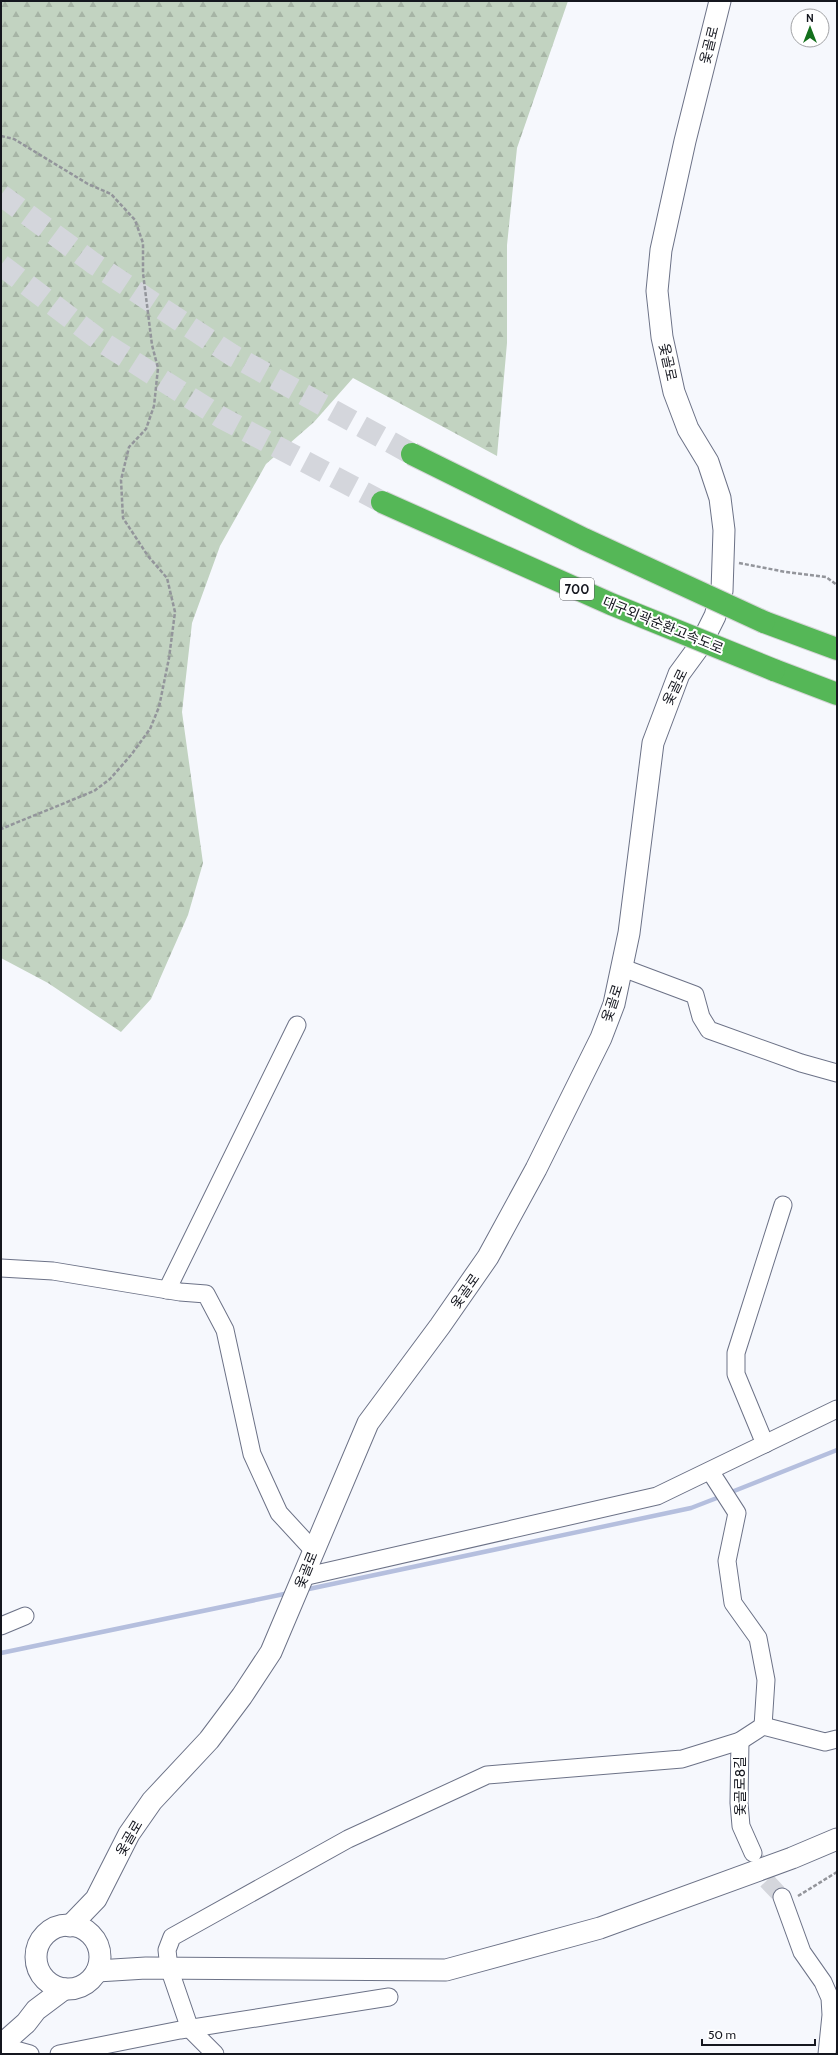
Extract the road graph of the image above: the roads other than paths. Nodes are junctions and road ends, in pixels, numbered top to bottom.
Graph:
1 (720, 1) edge
2 (412, 454) tunnel mouth
3 (382, 502) tunnel mouth
4 (837, 650) edge
5 (837, 694) edge
6 (623, 968) junction
7 (298, 1025) dead end
8 (837, 1073) edge
9 (783, 1205) dead end
10 (1, 1268) edge
11 (167, 1290) junction
12 (837, 1409) edge
13 (765, 1444) junction
14 (710, 1470) junction
15 (314, 1551) junction
16 (303, 1577) junction
17 (25, 1616) dead end
18 (1, 1626) edge
19 (763, 1726) junction
20 (837, 1739) edge
21 (740, 1741) junction
22 (837, 1839) edge
23 (753, 1853) tunnel mouth
24 (96, 1899) junction
25 (783, 1901) tunnel mouth
26 (70, 1926) junction
27 (97, 1953) junction
28 (169, 1968) junction
29 (41, 1976) junction
30 (64, 1989) junction
31 (389, 1997) dead end
32 (36, 2010) junction
33 (190, 2029) junction
34 (1, 2046) edge
35 (30, 2054) edge
36 (59, 2054) edge
37 (215, 2054) edge
38 (827, 2054) edge

1 - 6 street, 옻골로
2 - 4 highway, bridge
3 - 5 highway, 대구외곽순환고속도로 / 700, bridge
6 - 8 street
6 - 15 street, 옻골로
7 - 11 street
9 - 13 street
10 - 11 street
11 - 15 street
12 - 13 street
13 - 14 street
14 - 16 street
14 - 19 street
15 - 16 street, 옻골로
16 - 24 street, 옻골로
17 - 18 street
19 - 20 street
19 - 21 street
21 - 23 street, 옻골로8길
21 - 28 street
22 - 28 street
24 - 26 street
24 - 27 street
25 - 38 street
26 - 27 street
26 - 29 street
27 - 28 street
27 - 30 street
28 - 33 street
29 - 30 street
29 - 32 street
30 - 32 street
31 - 33 street
32 - 34 street
33 - 36 street
33 - 37 street
34 - 35 street

